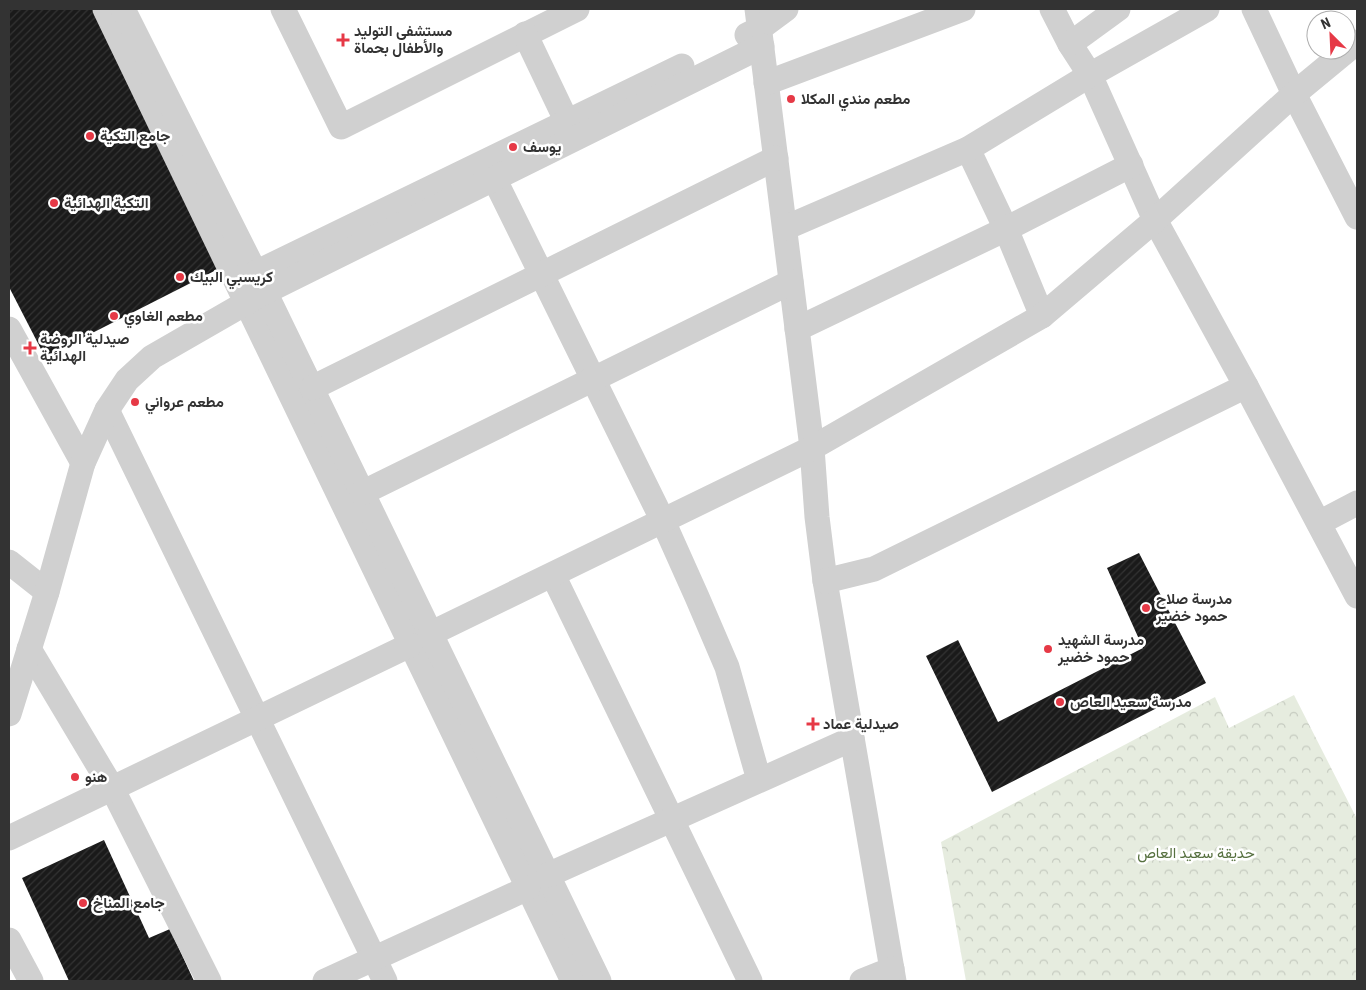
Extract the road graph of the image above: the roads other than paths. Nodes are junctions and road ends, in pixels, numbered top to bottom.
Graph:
1 (105, 9) edge
2 (124, 9) edge
3 (283, 9) edge
4 (577, 9) edge
5 (786, 9) edge
6 (963, 9) edge
7 (1052, 9) edge
8 (1118, 9) edge
9 (1207, 9) edge
10 (1254, 9) edge
11 (759, 28) edge
12 (525, 34) junction
13 (1357, 42) edge
14 (1070, 44) junction
15 (1090, 75) junction
16 (766, 83) junction
17 (1294, 94) junction
18 (567, 122) junction
19 (968, 148) junction
20 (776, 158) junction
21 (1131, 165) junction
22 (494, 178) junction
23 (1357, 217) edge
24 (1155, 220) junction
25 (785, 228) junction
26 (1006, 229) junction
27 (542, 274) junction
28 (791, 282) junction
29 (250, 287) junction
30 (1042, 316) junction
31 (9, 329) edge
32 (797, 329) junction
33 (594, 380) junction
34 (1246, 386) junction
35 (312, 388) junction
36 (107, 410) junction
37 (812, 448) junction
38 (83, 462) junction
39 (362, 492) junction
40 (1357, 503) edge
41 (663, 521) junction
42 (1319, 523) junction
43 (9, 562) edge
44 (553, 574) junction
45 (825, 581) junction
46 (46, 592) junction
47 (1357, 596) edge
48 (420, 640) junction
49 (29, 649) junction
50 (9, 714) edge
51 (257, 718) junction
52 (852, 738) junction
53 (759, 780) junction
54 (112, 788) junction
55 (672, 819) junction
56 (9, 838) edge
57 (538, 881) junction
58 (9, 940) edge
59 (374, 958) junction
60 (893, 975) edge
61 (31, 981) edge
62 (209, 981) edge
63 (325, 981) edge
64 (385, 981) edge
65 (573, 981) edge
66 (599, 981) edge
67 (750, 981) edge
68 (862, 981) edge

1 - 29 street
2 - 29 street
3 - 12 street
4 - 12 street
5 - 11 street
6 - 16 street
7 - 14 street
8 - 14 street
9 - 15 street
10 - 17 street
11 - 16 street
11 - 18 street
11 - 22 street
12 - 18 street
13 - 17 street
14 - 15 street
15 - 19 street
15 - 21 street
16 - 20 street
17 - 23 street
17 - 24 street
18 - 29 street
19 - 25 street
19 - 26 street
20 - 25 street
20 - 27 street
21 - 24 street
21 - 26 street
22 - 27 street
22 - 29 street
24 - 30 street
24 - 34 street
25 - 28 street
26 - 30 street
26 - 32 street
27 - 33 street
27 - 35 street
28 - 32 street
28 - 33 street
29 - 35 street
29 - 36 street
29 - 48 street
30 - 37 street
31 - 38 street
32 - 37 street
33 - 39 street
33 - 41 street
34 - 42 street
34 - 45 street
35 - 39 street
36 - 38 street
36 - 51 street
37 - 41 street
37 - 45 street
38 - 46 street
39 - 48 street
40 - 42 street
41 - 44 street
41 - 53 street
42 - 47 street
43 - 46 street
44 - 48 street
44 - 55 street
45 - 52 street
46 - 49 street
48 - 51 street
48 - 57 street
49 - 50 street
49 - 54 street
51 - 54 street
51 - 59 street
52 - 53 street
52 - 60 street
53 - 55 street
54 - 56 street
54 - 62 street
55 - 57 street
55 - 67 street
57 - 59 street
57 - 65 street
57 - 66 street
58 - 61 street
59 - 63 street
59 - 64 street
60 - 68 street

